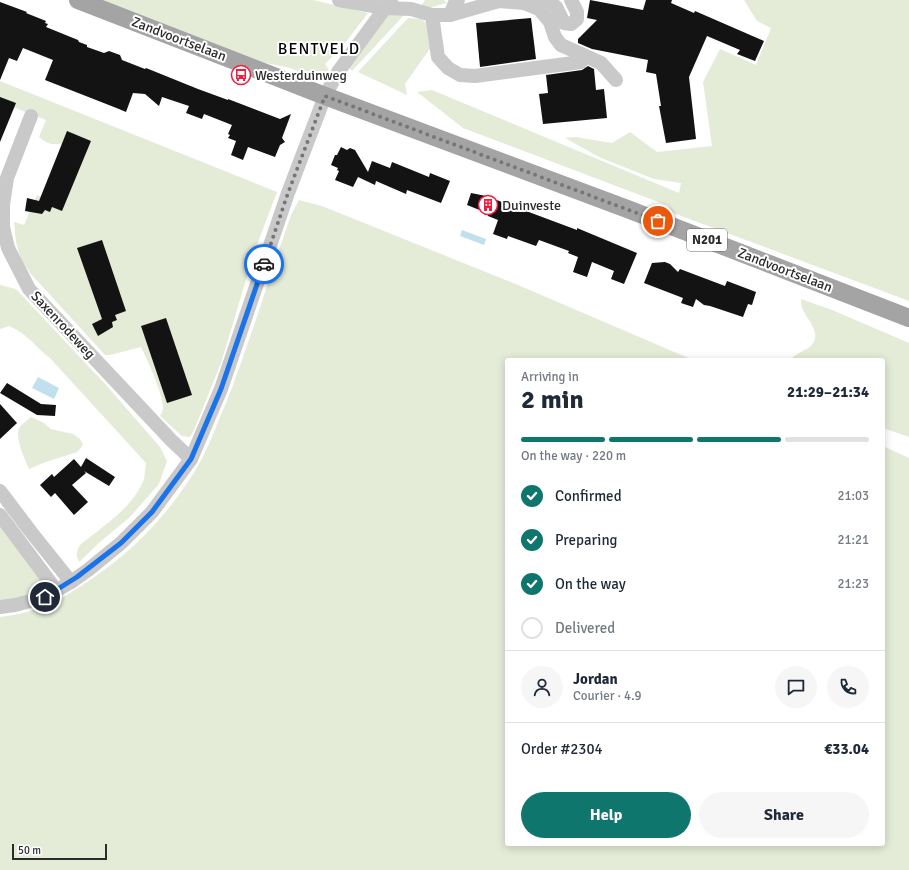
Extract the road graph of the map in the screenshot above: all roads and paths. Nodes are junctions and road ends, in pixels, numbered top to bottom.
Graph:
1 (78, 0) edge
2 (339, 0) edge
3 (458, 0) edge
4 (548, 0) edge
5 (571, 0) edge
6 (498, 1) edge
7 (530, 1) edge
8 (388, 4) edge
9 (432, 15) junction
10 (450, 15) junction
11 (581, 62) dead end
12 (616, 80) dead end
13 (325, 96) junction
14 (31, 116) dead end
15 (2, 194) edge
16 (909, 318) edge
17 (191, 459) junction
18 (0, 491) edge
19 (0, 515) edge
20 (71, 582) junction
21 (56, 590) junction
22 (0, 607) edge

1 - 13 main road, Zandvoortselaan / N201
2 - 8 street
3 - 10 street
4 - 5 street
6 - 7 street
6 - 10 street
7 - 12 street
8 - 9 street
8 - 13 street
9 - 10 street
9 - 11 street
13 - 16 main road, Zandvoortselaan / N201
13 - 17 street
14 - 15 street, Saxenrodeweg
15 - 17 street, Saxenrodeweg
17 - 20 street
18 - 20 street
19 - 21 street
20 - 21 street
21 - 22 street

